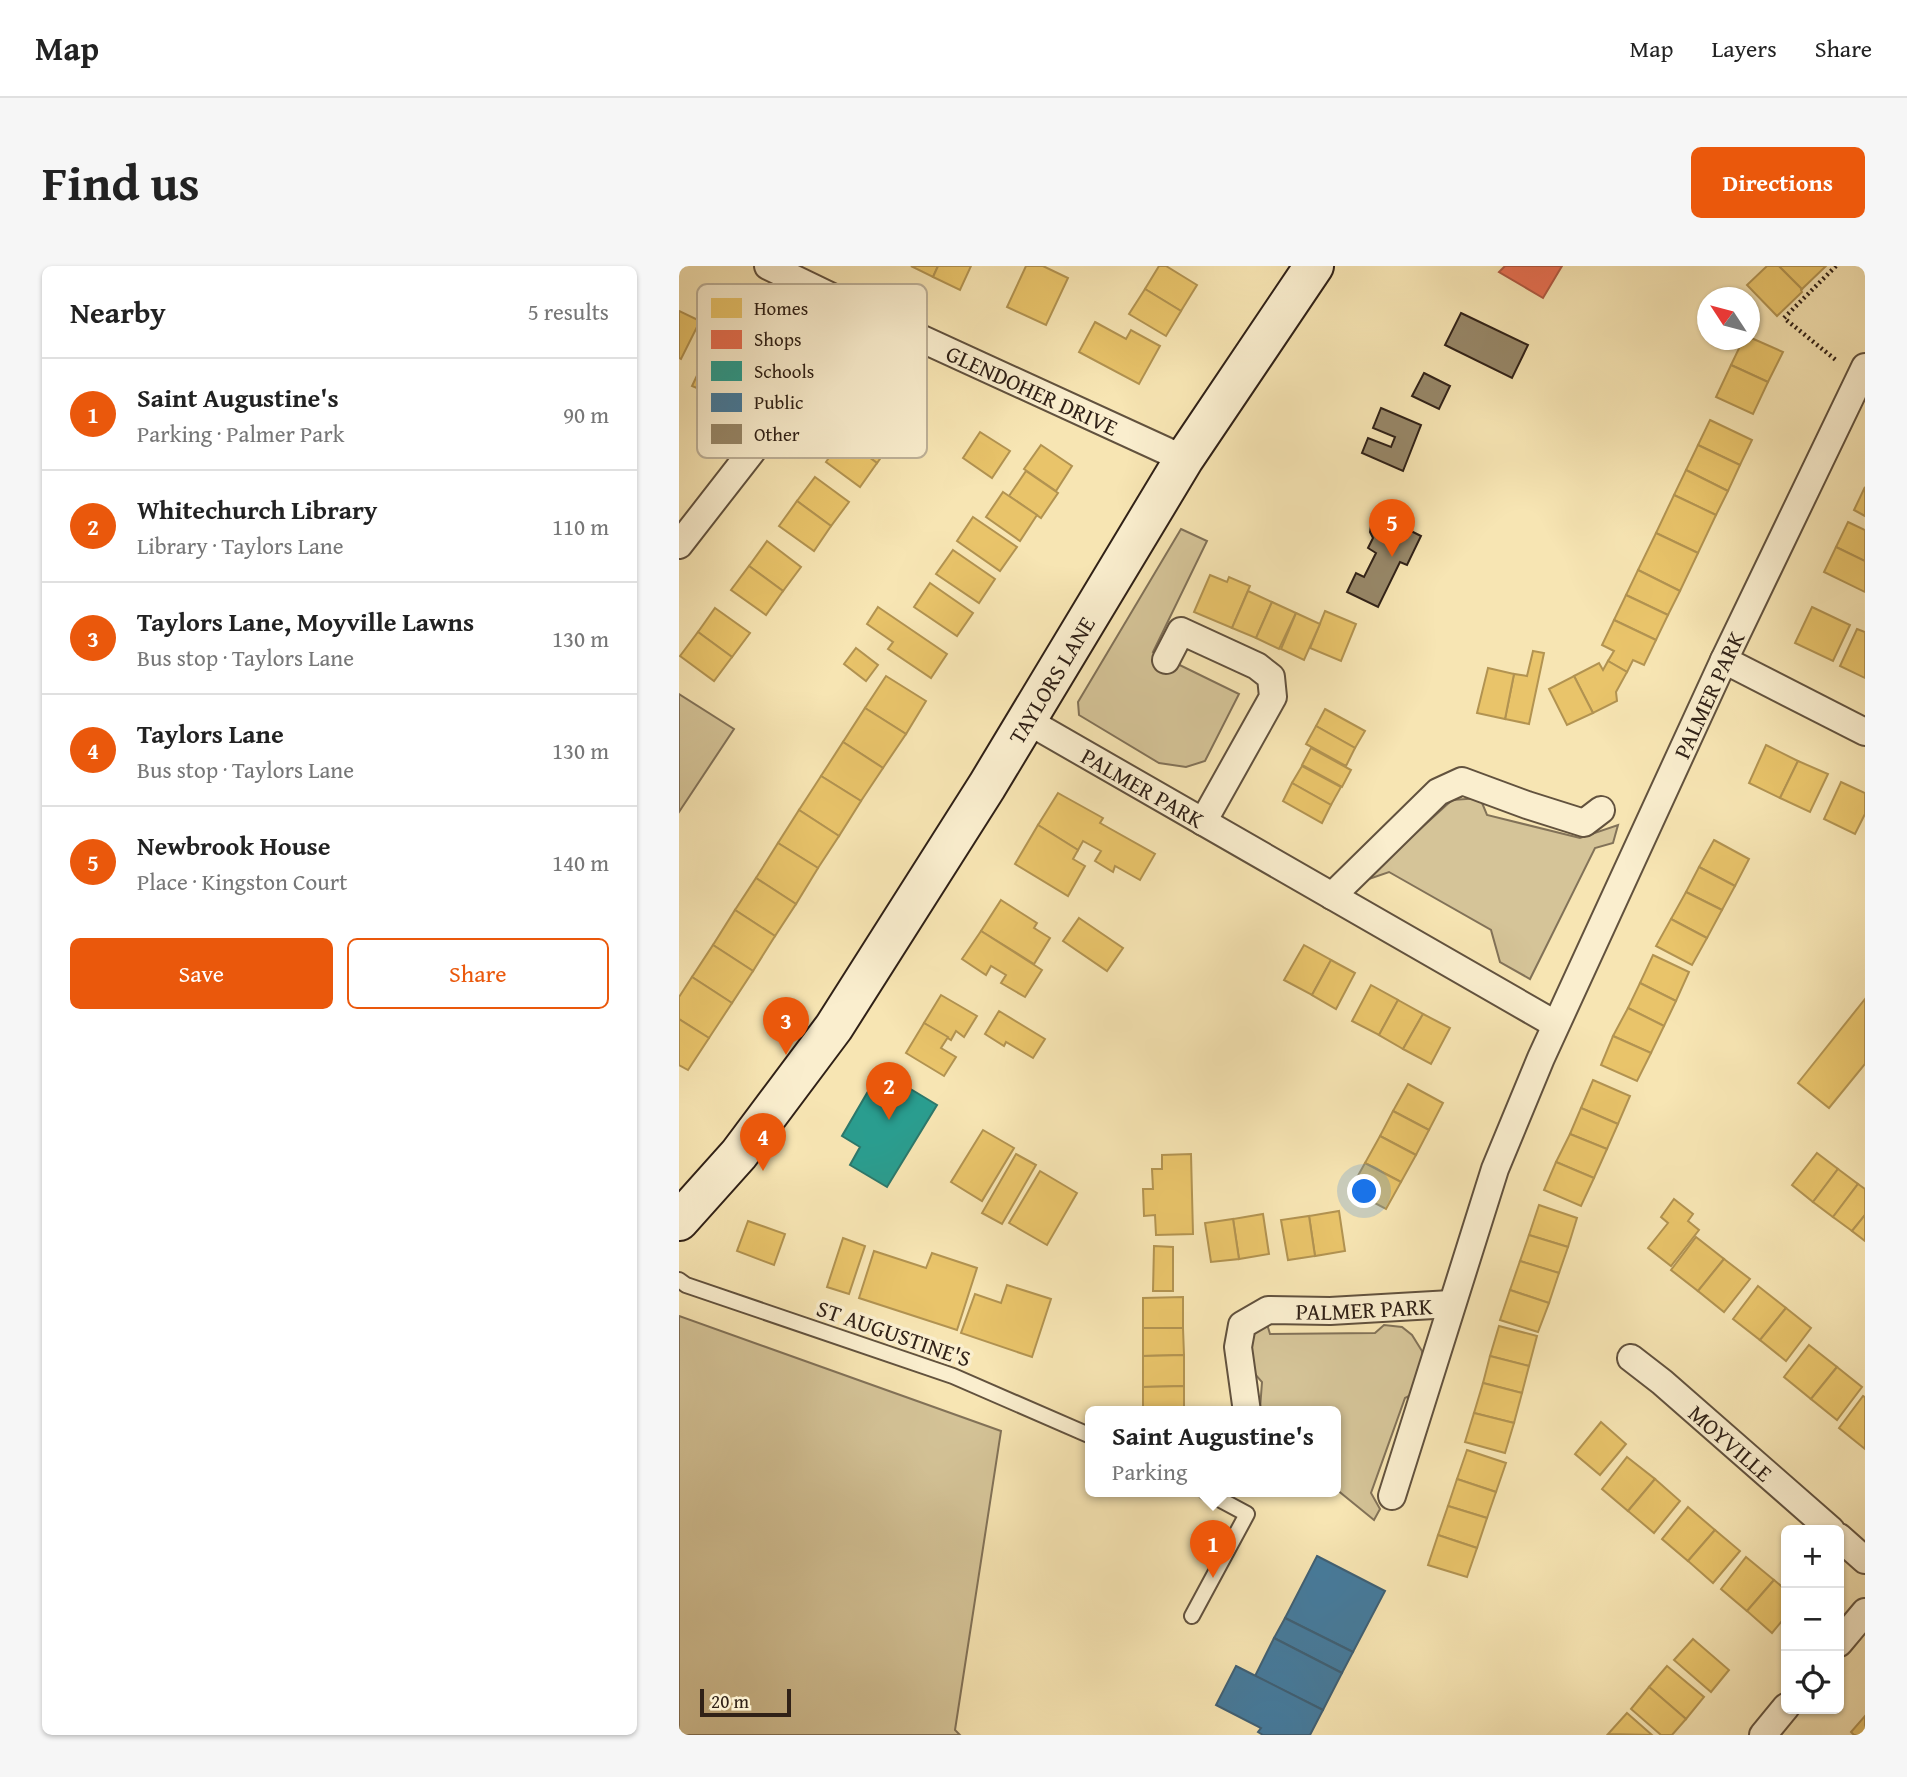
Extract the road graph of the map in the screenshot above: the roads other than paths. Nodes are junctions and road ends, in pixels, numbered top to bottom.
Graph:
1 (768, 266) edge
2 (1314, 266) edge
3 (805, 284) edge
4 (927, 341) edge
5 (1862, 378) edge
6 (747, 458) edge
7 (1184, 459) junction
8 (679, 545) edge
9 (1165, 660) dead end
10 (1724, 660) junction
11 (1026, 720) junction
12 (1865, 732) edge
13 (1601, 810) dead end
14 (1203, 822) junction
15 (1332, 896) junction
16 (1555, 1024) junction
17 (679, 1221) edge
18 (679, 1280) edge
19 (1451, 1304) junction
20 (1631, 1358) dead end
21 (1246, 1406) edge
22 (1085, 1434) edge
23 (1392, 1496) dead end
24 (1215, 1497) edge
25 (1825, 1525) edge
26 (1844, 1541) edge
27 (1865, 1560) edge
28 (1865, 1612) edge
29 (1192, 1616) dead end
30 (1844, 1637) edge
31 (1781, 1713) edge
32 (1763, 1735) edge

1 - 3 street, GLENDOHER DRIVE
2 - 7 main road, TAYLORS LANE
4 - 7 street, GLENDOHER DRIVE
5 - 10 street, PALMER PARK
6 - 8 street
7 - 11 main road, TAYLORS LANE
9 - 14 street
10 - 12 street
10 - 16 street, PALMER PARK
11 - 14 street, PALMER PARK
11 - 17 main road, TAYLORS LANE
13 - 15 street
14 - 15 street, PALMER PARK
15 - 16 street, PALMER PARK
16 - 19 street, PALMER PARK
18 - 22 lane, ST AUGUSTINE'S
19 - 21 street, PALMER PARK
19 - 23 street, PALMER PARK
20 - 25 street, MOYVILLE
24 - 29 lane
26 - 27 street
28 - 30 street
31 - 32 street

